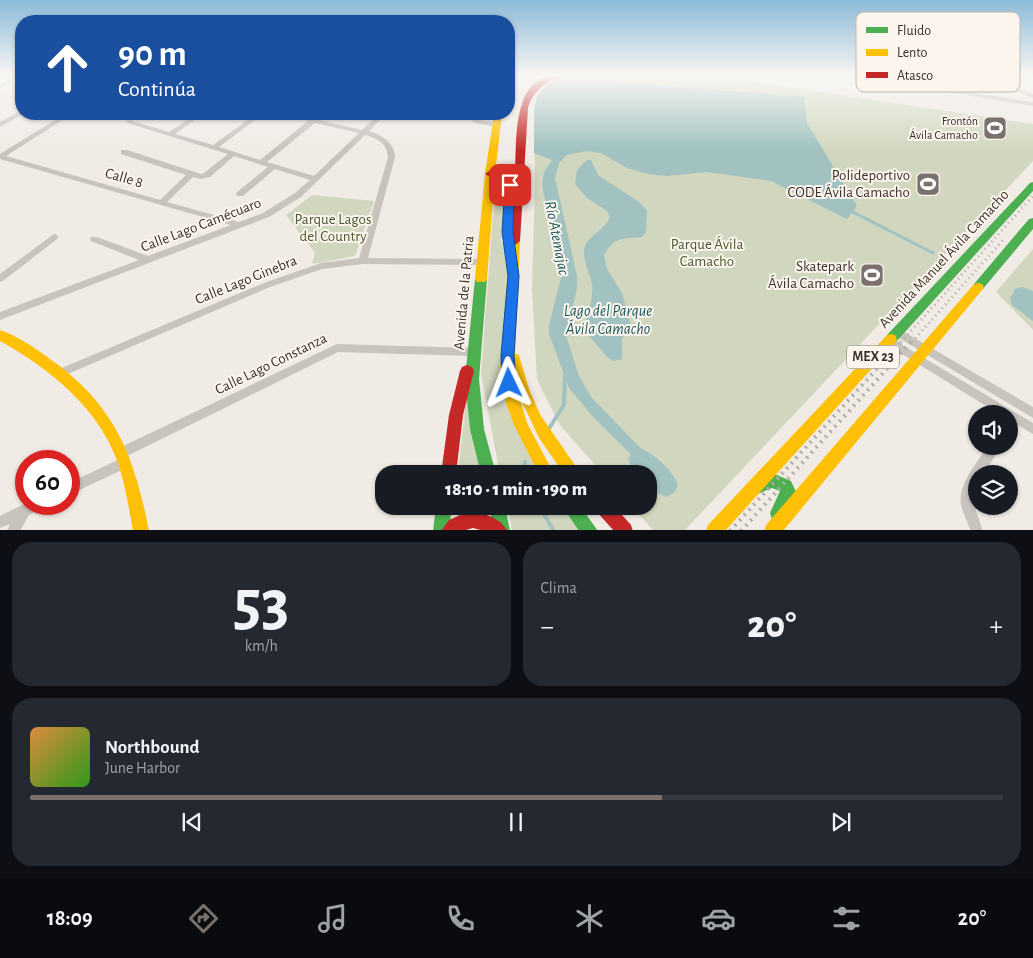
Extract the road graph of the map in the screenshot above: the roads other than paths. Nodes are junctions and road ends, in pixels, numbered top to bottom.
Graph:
1 (526, 100) edge
2 (1017, 100) edge
3 (1032, 100) edge
4 (1024, 102) junction
5 (1033, 104) edge
6 (15, 116) edge
7 (59, 120) edge
8 (129, 120) edge
9 (191, 120) edge
10 (252, 120) edge
11 (314, 120) joint
12 (377, 120) edge
13 (474, 120) edge
14 (490, 120) edge
15 (497, 120) edge
16 (0, 125) edge
17 (364, 132) junction
18 (170, 134) junction
19 (214, 148) junction
20 (124, 152) dead end
21 (233, 154) junction
22 (0, 157) edge
23 (262, 162) junction
24 (274, 166) junction
25 (191, 174) junction
26 (490, 174) junction
27 (316, 179) junction
28 (1033, 184) edge
29 (240, 194) dead end
30 (161, 202) junction
31 (1033, 222) edge
32 (240, 225) junction
33 (54, 237) dead end
34 (94, 239) dead end
35 (149, 260) junction
36 (363, 261) junction
37 (482, 262) junction
38 (514, 276) junction
39 (0, 279) edge
40 (0, 316) edge
41 (0, 335) edge
42 (893, 336) junction
43 (509, 338) junction
44 (925, 348) junction
45 (474, 352) junction
46 (916, 358) junction
47 (61, 373) junction
48 (988, 405) edge
49 (1021, 406) junction
50 (1018, 411) edge
51 (1033, 413) edge
52 (1018, 423) edge
53 (1033, 429) edge
54 (122, 458) junction
55 (449, 465) edge
56 (487, 465) edge
57 (542, 465) edge
58 (566, 465) edge
59 (80, 483) edge
60 (968, 487) edge
61 (753, 488) junction
62 (968, 502) edge
63 (15, 515) edge
64 (22, 515) edge
65 (443, 515) edge
66 (498, 515) edge
67 (578, 515) edge
68 (611, 515) edge
69 (972, 515) edge
70 (0, 522) edge
71 (13, 530) edge
72 (141, 530) edge
73 (441, 530) edge
74 (449, 530) edge
75 (500, 530) edge
76 (590, 530) edge
77 (625, 530) edge
78 (714, 530) edge
79 (768, 530) edge
80 (772, 530) edge
81 (977, 530) edge

1 - 38 main road
2 - 4 street
3 - 4 street
4 - 5 street
6 - 16 street
7 - 22 street
8 - 18 street
9 - 18 street
10 - 19 street
11 - 17 street
11 - 23 street
12 - 17 street, Calle Lago Camécuaro
13 - 14 street
15 - 26 main road, Avenida de la Patria
17 - 27 street, Calle Lago Camécuaro
17 - 36 street
18 - 19 street
19 - 21 street
20 - 25 street
21 - 23 street
21 - 25 street
22 - 30 street, Calle 8
23 - 24 street
24 - 27 street
24 - 29 street
25 - 30 street
26 - 37 main road, Avenida de la Patria
26 - 38 main road
27 - 32 street, Calle Lago Camécuaro
28 - 42 main road, Avenida Manuel Ávila Camacho / MEX 23
30 - 32 street, Calle 8
31 - 44 main road, MEX 23
32 - 35 street, Calle Lago Camécuaro
33 - 39 street
34 - 35 street
35 - 40 street, Calle Lago Camécuaro
36 - 37 street, Calle Lago Ginebra
36 - 47 street, Calle Lago Ginebra
37 - 45 main road, Avenida de la Patria
38 - 43 main road
41 - 47 main road
42 - 44 street
42 - 46 street
42 - 61 main road, Avenida Manuel Ávila Camacho / MEX 23
43 - 57 main road
43 - 58 main road
44 - 46 main road, MEX 23
44 - 49 street
45 - 54 street, Calle Lago Constanza
45 - 55 main road
45 - 56 main road, Avenida de la Patria
46 - 48 street
46 - 80 main road, MEX 23
47 - 54 main road
49 - 50 street
49 - 51 street
52 - 53 street
54 - 59 street, Calle Lago Constanza
54 - 72 main road
60 - 62 street
61 - 78 main road, Avenida Manuel Ávila Camacho / MEX 23
61 - 79 main road
63 - 70 street
64 - 71 street
65 - 73 main road
66 - 75 main road
67 - 76 main road
68 - 77 main road
69 - 81 street
74 - 75 main road

